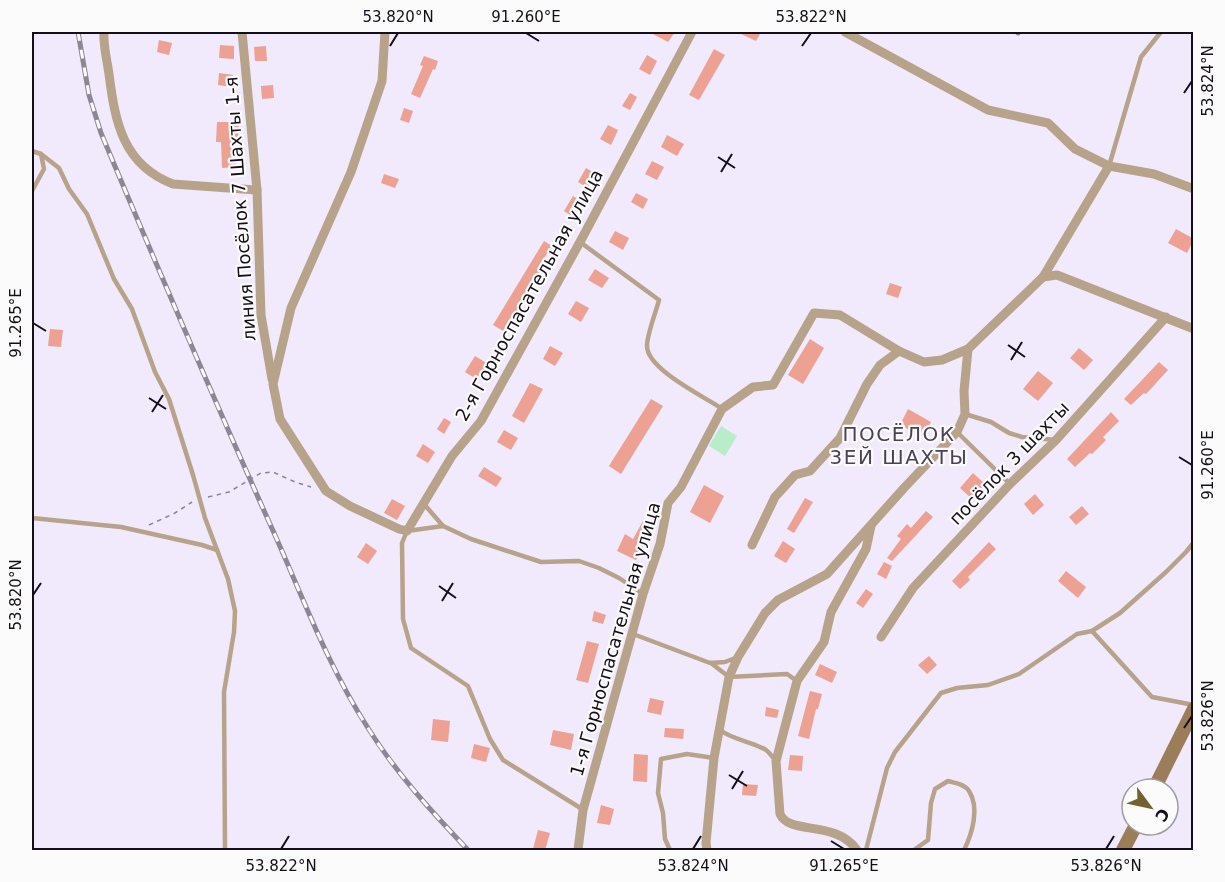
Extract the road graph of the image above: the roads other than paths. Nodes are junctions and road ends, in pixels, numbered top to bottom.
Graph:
1 (104, 32) edge
2 (242, 32) edge
3 (385, 32) edge
4 (692, 32) edge
5 (845, 32) edge
6 (1161, 32) edge
7 (32, 151) edge
8 (41, 154) junction
9 (1109, 165) junction
10 (1194, 189) edge
11 (257, 190) junction
12 (32, 191) edge
13 (580, 243) junction
14 (1043, 277) junction
15 (1166, 317) junction
16 (1194, 329) edge
17 (968, 349) junction
18 (899, 351) junction
19 (273, 384) junction
20 (722, 409) junction
21 (965, 414) junction
22 (957, 432) junction
23 (1056, 440) junction
24 (1010, 484) junction
25 (424, 504) junction
26 (32, 518) edge
27 (872, 524) junction
28 (443, 526) junction
29 (407, 531) junction
30 (1194, 542) edge
31 (752, 545) dead end
32 (218, 550) junction
33 (643, 594) junction
34 (1092, 631) junction
35 (633, 634) junction
36 (881, 637) dead end
37 (738, 657) junction
38 (710, 663) junction
39 (729, 677) junction
40 (797, 681) junction
41 (1194, 707) edge
42 (719, 729) junction
43 (714, 758) junction
44 (776, 761) junction
45 (1160, 777) edge
46 (583, 810) junction
47 (914, 849) edge
48 (225, 850) edge
49 (578, 850) edge
50 (670, 850) edge
51 (707, 850) edge
52 (856, 850) edge
53 (866, 850) edge
54 (964, 850) edge

1 - 11 street
2 - 11 street, линия Посёлок 7 Шахты 1-я
3 - 19 street
4 - 13 street, 2-я Горноспасательная улица
5 - 9 street
6 - 9 lane
7 - 8 lane
8 - 12 lane
8 - 32 lane
9 - 10 street
9 - 14 street
11 - 19 street, линия Посёлок 7 Шахты 1-я
13 - 20 lane
13 - 25 street, 2-я Горноспасательная улица
14 - 15 street
14 - 17 street
15 - 16 street
15 - 23 street, посёлок 3 шахты
17 - 18 street
17 - 21 street
18 - 20 street, 1-я Горноспасательная улица
18 - 31 street
19 - 29 street
20 - 33 street, 1-я Горноспасательная улица
21 - 22 street
21 - 23 lane
22 - 24 lane
22 - 27 street
23 - 24 street, посёлок 3 шахты
24 - 36 street, посёлок 3 шахты
25 - 28 lane
25 - 29 street, 2-я Горноспасательная улица
26 - 32 lane
27 - 37 street
27 - 40 street
28 - 29 lane
28 - 33 lane
29 - 46 lane
30 - 34 lane
32 - 48 lane
33 - 35 street, 1-я Горноспасательная улица
34 - 41 lane
34 - 53 lane
35 - 38 lane
35 - 46 street, 1-я Горноспасательная улица
37 - 38 lane
37 - 39 street
38 - 39 lane
39 - 40 lane
39 - 42 street
40 - 44 street
41 - 45 main road
42 - 43 street
42 - 44 lane
43 - 50 lane
43 - 51 street
44 - 52 street
46 - 49 street, 1-я Горноспасательная улица
47 - 54 lane

